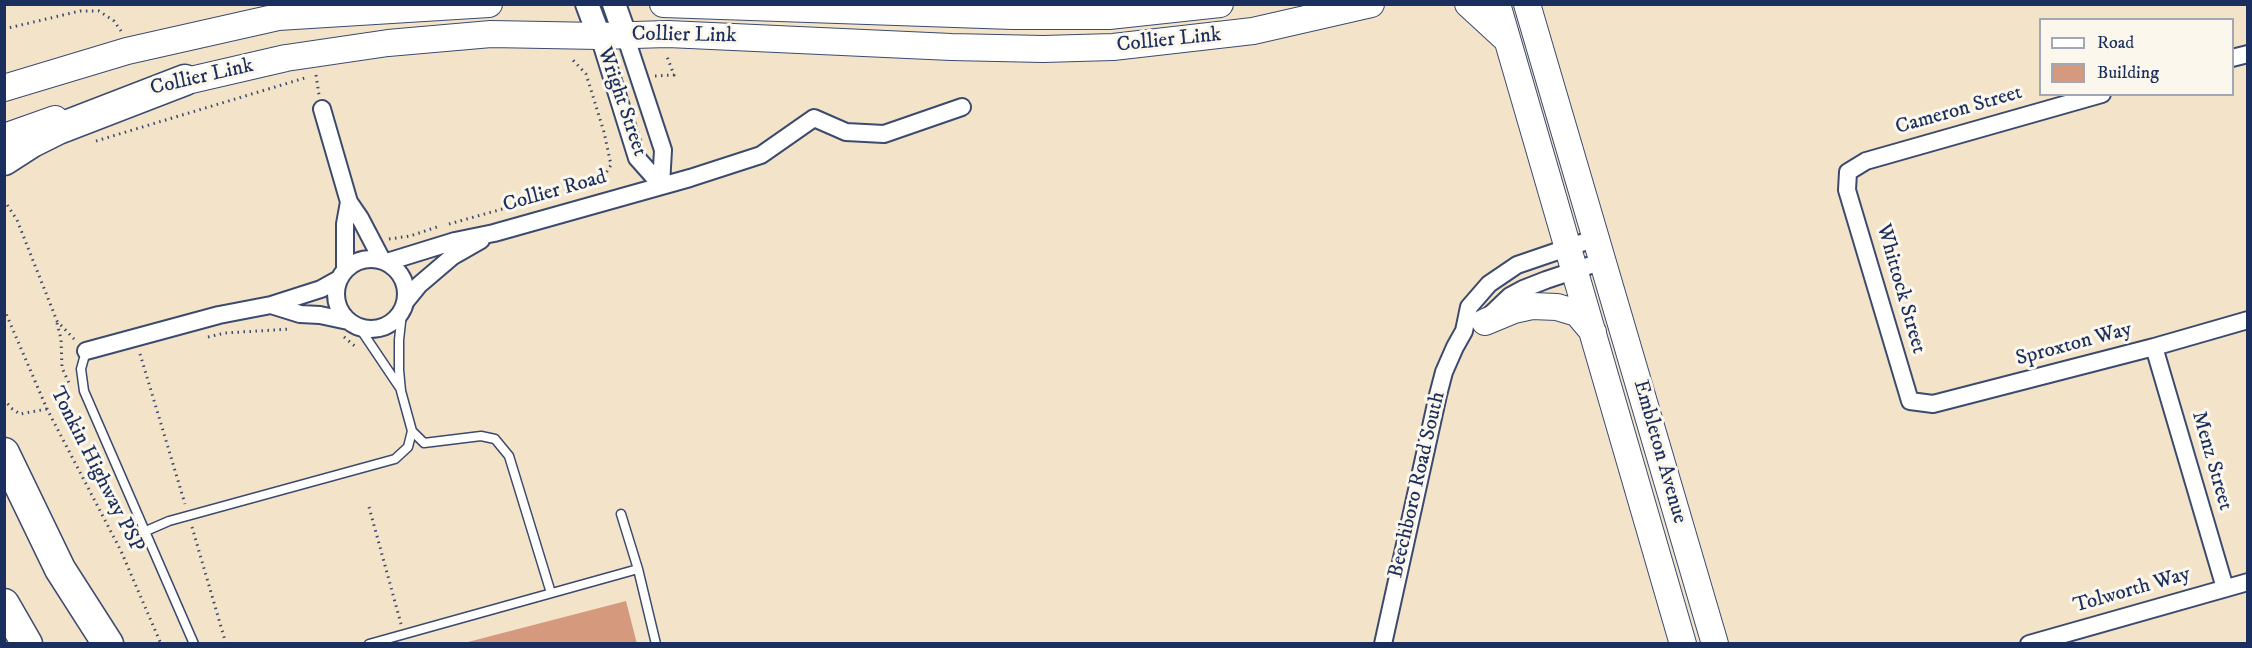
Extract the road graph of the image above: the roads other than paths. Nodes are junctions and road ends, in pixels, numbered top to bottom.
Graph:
1 (489, 4) edge
2 (587, 4) edge
3 (614, 4) edge
4 (663, 4) edge
5 (1220, 4) edge
6 (1371, 4) edge
7 (1468, 4) edge
8 (1497, 4) edge
9 (1527, 4) edge
10 (1542, 4) edge
11 (454, 5) edge
12 (1535, 32) junction
13 (625, 35) junction
14 (599, 36) junction
15 (1508, 42) junction
16 (185, 80) junction
17 (4, 88) edge
18 (2095, 96) edge
19 (962, 106) dead end
20 (322, 109) road end
21 (4, 137) edge
22 (4, 160) edge
23 (661, 185) junction
24 (1847, 190) joint
25 (349, 202) junction
26 (494, 233) junction
27 (1600, 250) junction
28 (1571, 259) junction
29 (385, 261) junction
30 (342, 274) junction
31 (272, 305) junction
32 (404, 307) junction
33 (2247, 320) edge
34 (1475, 326) junction
35 (350, 328) junction
36 (1593, 332) junction
37 (2154, 347) junction
38 (86, 351) joint
39 (401, 391) junction
40 (1910, 401) joint
41 (1645, 404) junction
42 (412, 431) junction
43 (4, 453) edge
44 (1634, 471) junction
45 (621, 514) dead end
46 (146, 531) junction
47 (638, 568) junction
48 (2247, 582) edge
49 (2224, 588) junction
50 (551, 593) junction
51 (4, 604) edge
52 (27, 644) edge
53 (108, 644) edge
54 (194, 644) edge
55 (369, 644) edge
56 (656, 644) edge
57 (1383, 644) edge
58 (1683, 644) edge
59 (1714, 644) edge
60 (2029, 644) edge

1 - 11 main road, Collier Link
2 - 14 street, Wright Street
3 - 13 street, Wright Street
4 - 5 main road, Collier Link
6 - 13 main road, Collier Link
7 - 15 main road
8 - 15 main road
9 - 12 main road
10 - 12 main road
11 - 17 main road, Collier Link
12 - 27 main road
13 - 14 main road, Collier Link
13 - 23 street, Wright Street
14 - 16 main road, Collier Link
14 - 23 street, Wright Street
15 - 28 main road
16 - 21 main road, Collier Link
16 - 22 highway
18 - 24 street, Cameron Street
19 - 23 street, Collier Road
20 - 25 street
23 - 26 street, Collier Road
24 - 40 street, Whittock Street
25 - 29 street
25 - 30 street
26 - 29 street, Collier Road
26 - 32 street, Collier Road
27 - 28 street, Beechboro Road South
27 - 28 street, Beechboro Road South
27 - 41 main road, Embleton Avenue
28 - 34 street, Beechboro Road South
28 - 34 street, Beechboro Road South
28 - 36 main road, Embleton Avenue
29 - 30 street
29 - 32 street
30 - 31 street
30 - 35 street
31 - 35 street
31 - 38 street
32 - 35 street
32 - 39 lane
33 - 37 street, Sproxton Way
34 - 36 main road
34 - 57 street, Beechboro Road South
35 - 39 lane
36 - 44 main road, Embleton Avenue
37 - 40 street, Sproxton Way
37 - 49 street, Menz Street
38 - 46 lane
39 - 42 lane
41 - 44 main road
41 - 59 main road, Embleton Avenue
42 - 46 lane
42 - 50 lane
43 - 53 highway
44 - 58 main road, Embleton Avenue
45 - 47 lane
46 - 54 lane
47 - 50 lane
47 - 56 lane
48 - 49 street, Tolworth Way
49 - 60 street, Tolworth Way
50 - 55 lane
51 - 52 highway

